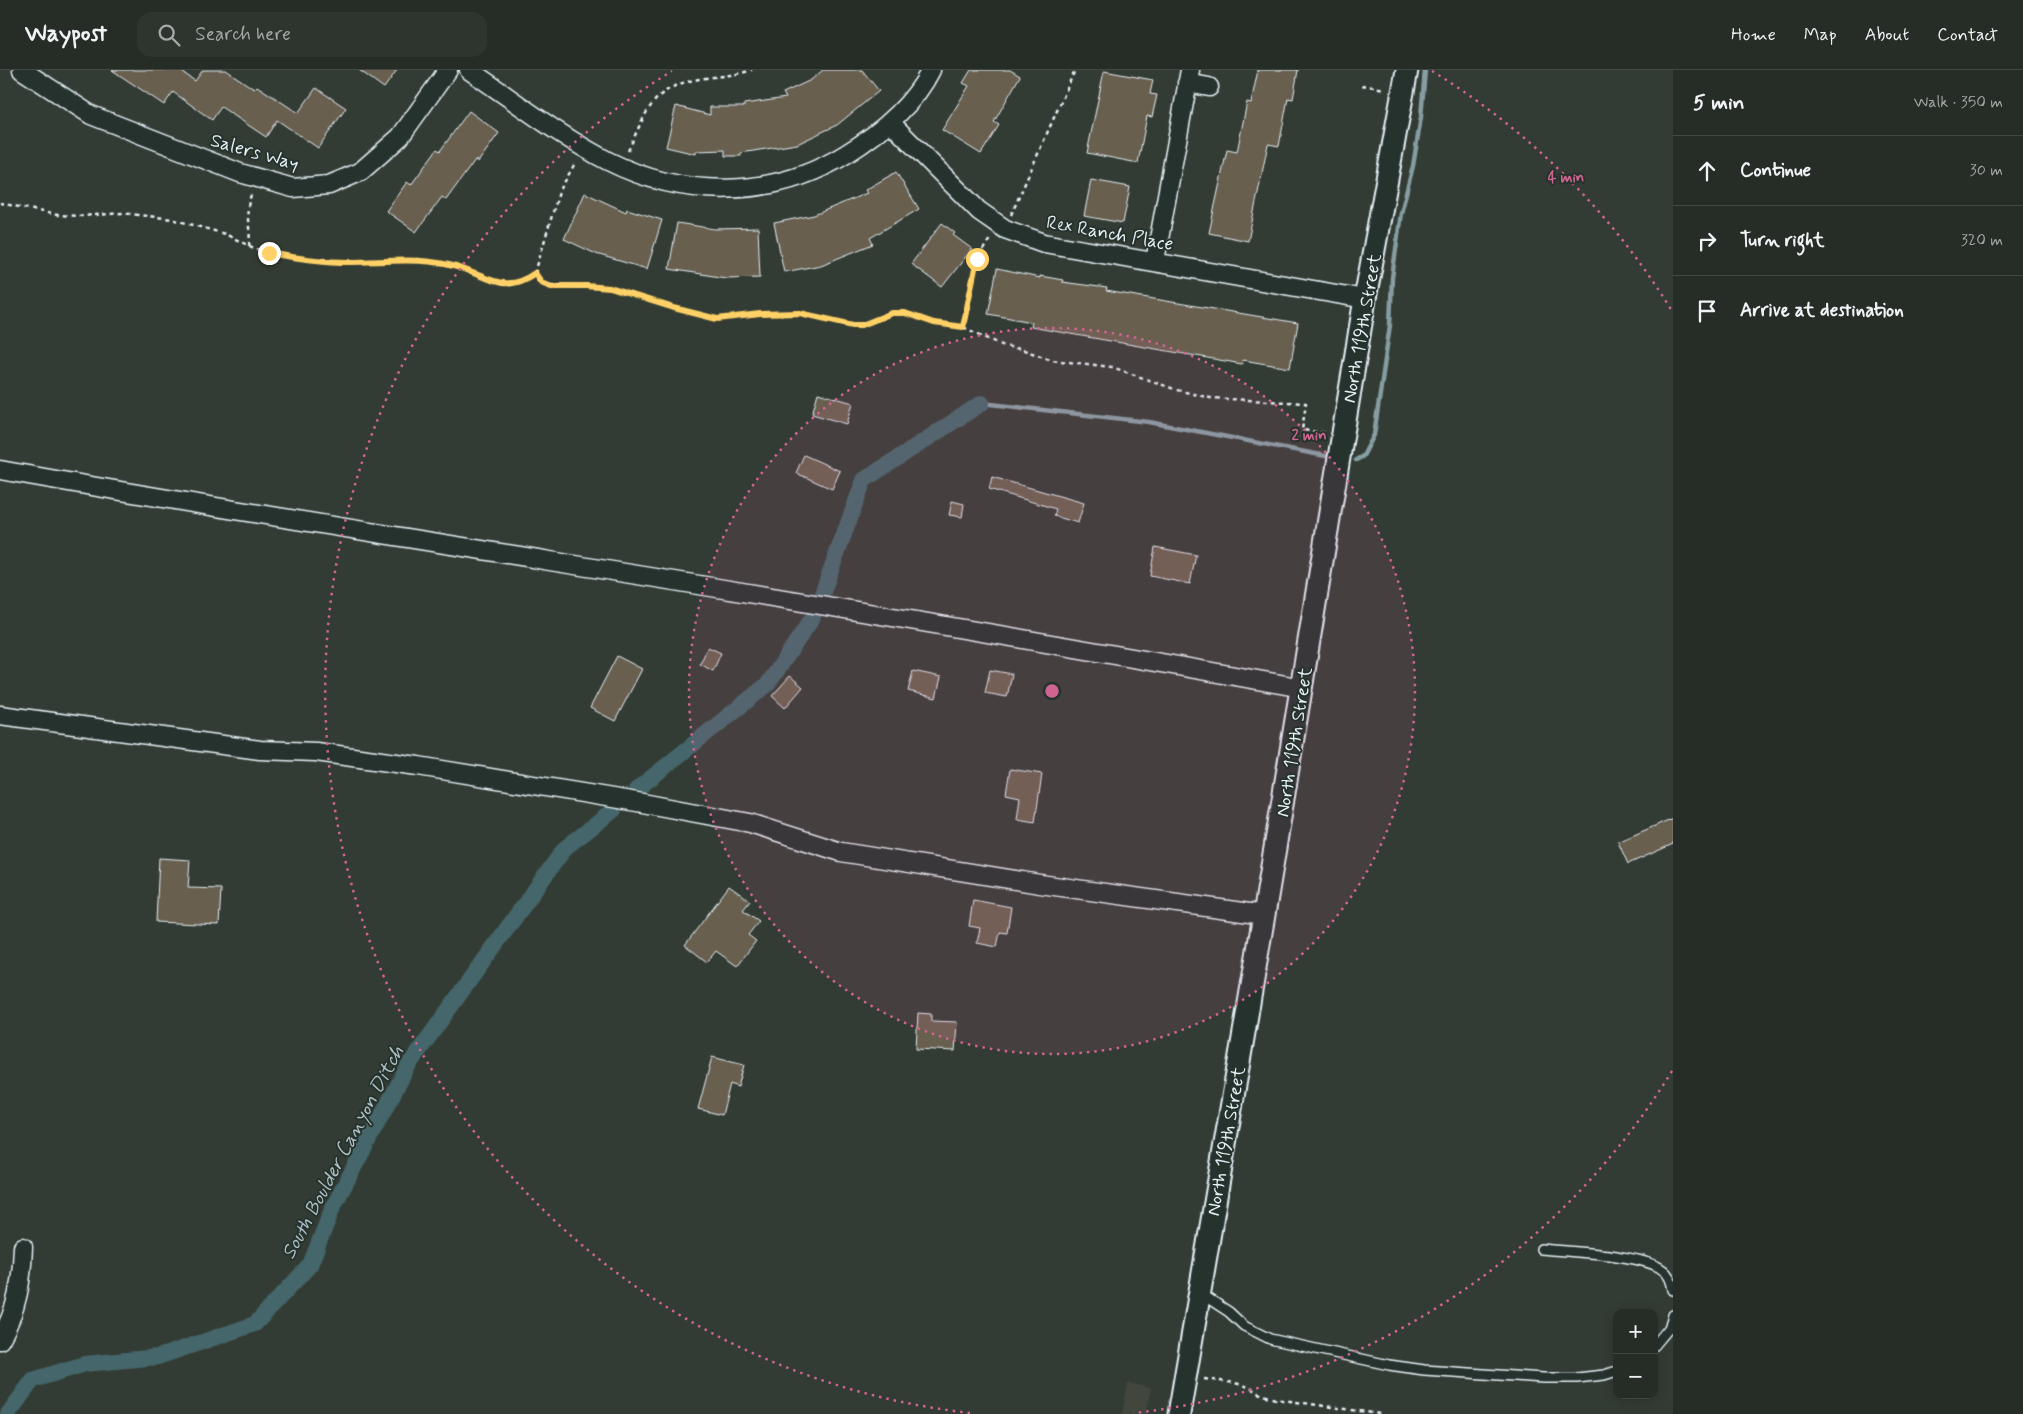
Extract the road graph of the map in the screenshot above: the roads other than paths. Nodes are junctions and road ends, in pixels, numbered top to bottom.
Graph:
1 (22, 70) edge
2 (448, 70) edge
3 (469, 70) edge
4 (931, 70) edge
5 (1408, 70) edge
6 (1189, 77) edge
7 (1209, 87) dead end
8 (890, 122) junction
9 (1155, 261) junction
10 (1365, 299) junction
11 (0, 470) edge
12 (1302, 688) junction
13 (0, 715) edge
14 (1264, 915) junction
15 (22, 1247) dead end
16 (1541, 1249) dead end
17 (1673, 1290) edge
18 (1199, 1293) junction
19 (1673, 1315) edge
20 (0, 1340) edge
21 (1658, 1341) edge
22 (1613, 1372) edge
23 (1179, 1414) edge

1 - 2 street, Salers Way
3 - 8 street
4 - 8 street
5 - 10 street, North 119th Street
6 - 7 street
6 - 9 street
8 - 9 street, Rex Ranch Place
9 - 10 street, Rex Ranch Place
10 - 12 street, North 119th Street
11 - 12 street
12 - 14 street, North 119th Street
13 - 14 street
14 - 18 street, North 119th Street
15 - 20 street
16 - 17 lane
18 - 22 lane
18 - 23 street, North 119th Street
19 - 21 lane

